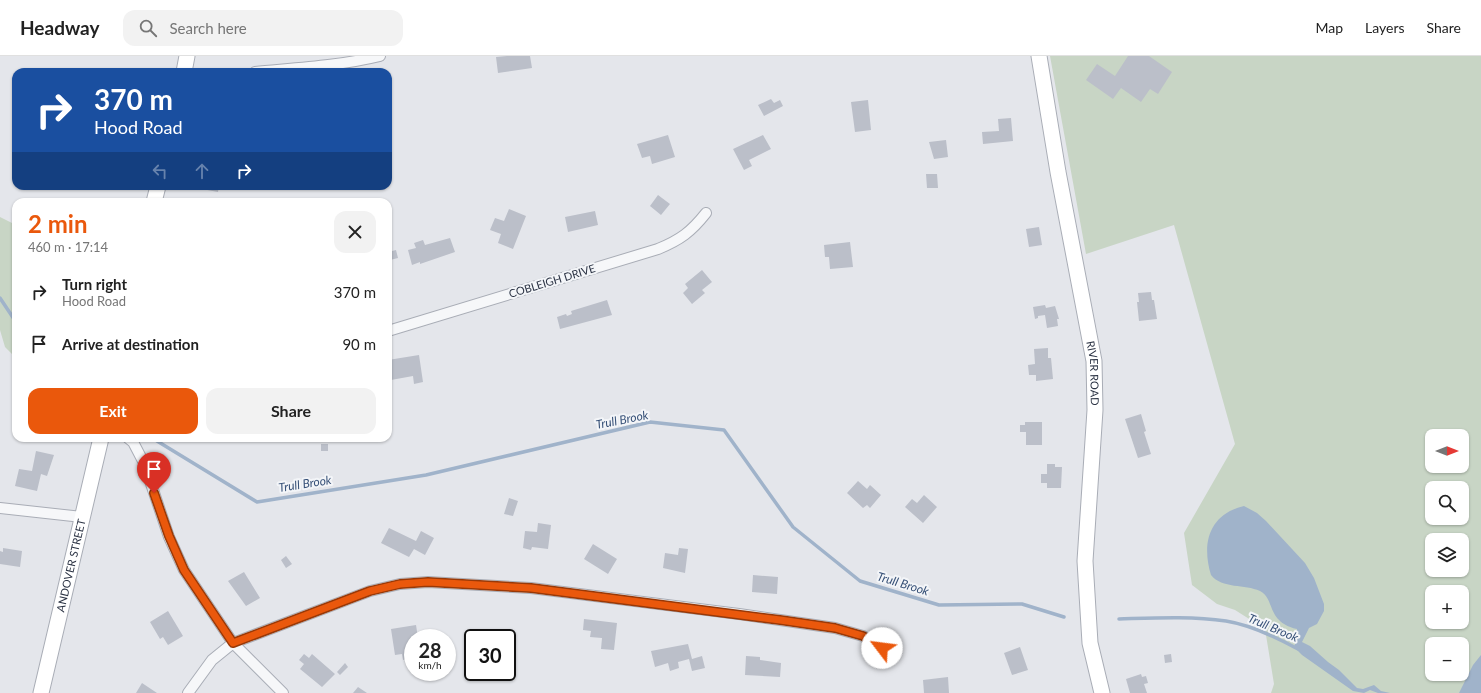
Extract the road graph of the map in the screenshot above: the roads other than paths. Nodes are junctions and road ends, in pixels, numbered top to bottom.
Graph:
1 (187, 56) edge
2 (380, 56) edge
3 (1039, 56) edge
4 (185, 68) edge
5 (298, 68) edge
6 (706, 213) dead end
7 (392, 330) edge
8 (100, 442) edge
9 (133, 442) edge
10 (0, 508) edge
11 (82, 517) junction
12 (233, 643) junction
13 (882, 648) dead end
14 (42, 693) edge
15 (188, 693) edge
16 (283, 693) edge
17 (1102, 693) edge

1 - 4 main road
2 - 5 street
3 - 17 main road, RIVER ROAD
6 - 7 street, COBLEIGH DRIVE
8 - 11 main road, ANDOVER STREET
9 - 12 street
10 - 11 street
11 - 14 main road, ANDOVER STREET
12 - 13 street
12 - 15 street
12 - 16 street

